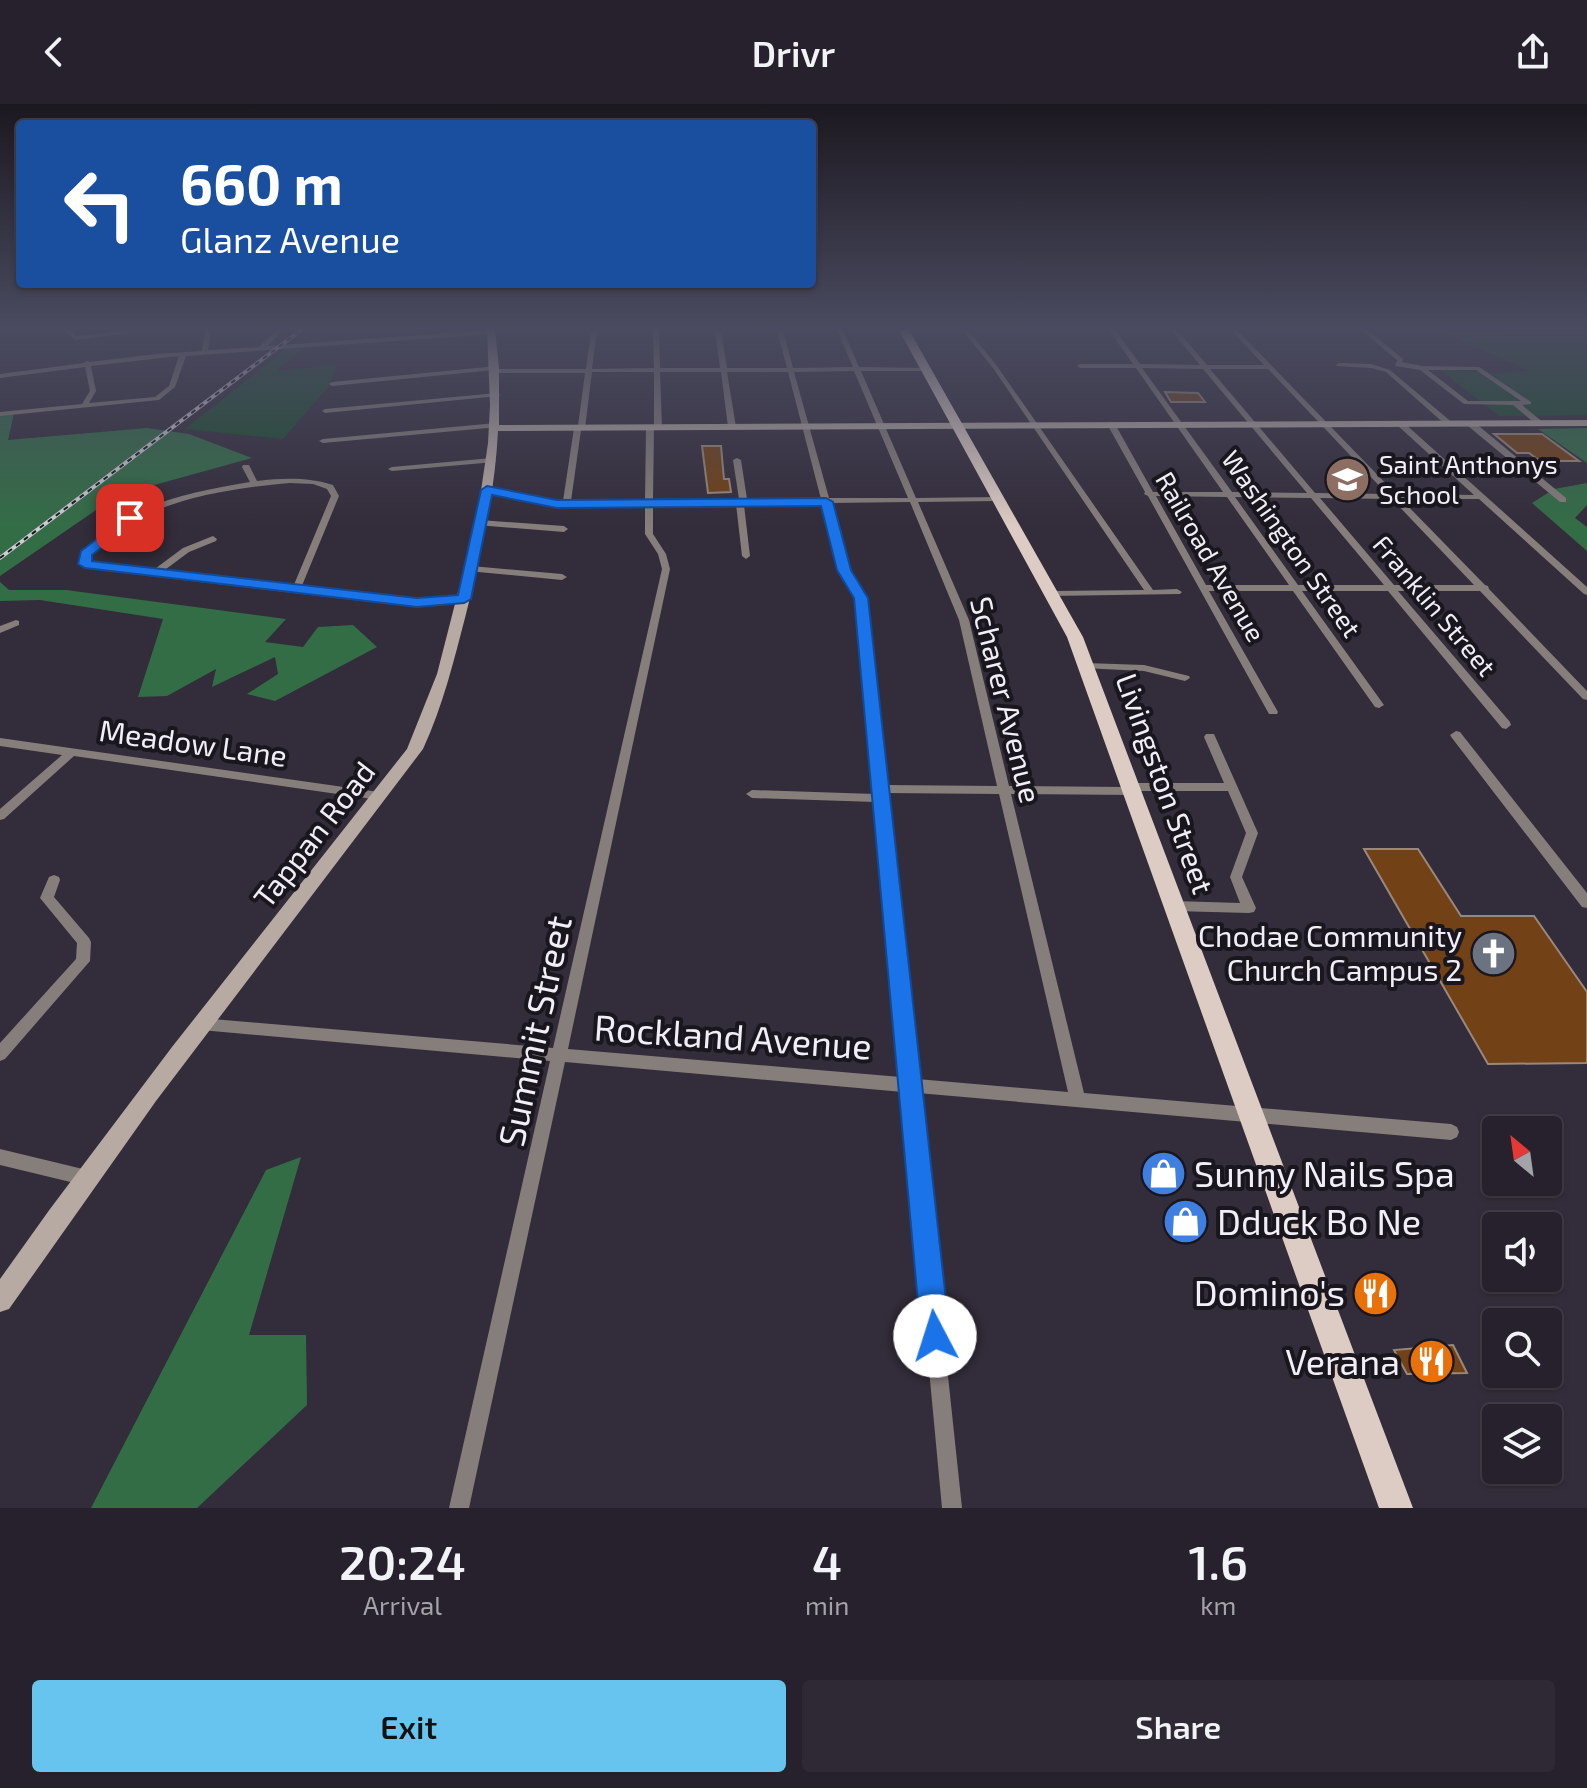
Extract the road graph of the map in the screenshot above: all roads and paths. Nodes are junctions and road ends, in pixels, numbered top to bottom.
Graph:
1 (497, 395) edge
2 (90, 396) edge
3 (163, 396) edge
4 (491, 396) edge
5 (585, 396) edge
6 (656, 396) edge
7 (728, 396) edge
8 (797, 396) edge
9 (868, 396) edge
10 (943, 396) edge
11 (1013, 396) edge
12 (1159, 396) edge
13 (1230, 396) edge
14 (1298, 396) edge
15 (1417, 396) edge
16 (1457, 396) edge
17 (1518, 396) edge
18 (1466, 403) junction
19 (1515, 403) junction
20 (84, 406) junction
21 (325, 411) dead end
22 (0, 414) edge
23 (1479, 414) dead end
24 (1179, 423) junction
25 (1540, 423) junction
26 (1587, 423) edge
27 (1034, 424) junction
28 (1111, 424) junction
29 (1254, 424) junction
30 (1325, 424) junction
31 (1400, 424) junction
32 (1450, 424) junction
33 (1471, 424) junction
34 (959, 425) junction
35 (806, 426) junction
36 (880, 426) junction
37 (496, 427) junction
38 (732, 427) junction
39 (579, 428) junction
40 (654, 428) junction
41 (323, 441) dead end
42 (492, 460) junction
43 (737, 460) dead end
44 (246, 467) dead end
45 (392, 469) dead end
46 (255, 484) junction
47 (487, 490) junction
48 (1148, 494) junction
49 (1231, 496) junction
50 (1314, 496) junction
51 (1397, 497) junction
52 (1482, 497) junction
53 (998, 499) junction
54 (1563, 500) dead end
55 (912, 501) junction
56 (826, 502) junction
57 (742, 503) junction
58 (567, 504) junction
59 (652, 504) junction
60 (480, 523) junction
61 (564, 529) dead end
62 (213, 539) dead end
63 (746, 556) dead end
64 (471, 569) junction
65 (154, 573) junction
66 (562, 577) dead end
67 (1204, 588) junction
68 (1294, 588) junction
69 (1390, 588) junction
70 (1485, 588) junction
71 (296, 590) junction
72 (1150, 592) junction
73 (1177, 592) dead end
74 (1587, 592) edge
75 (1052, 594) junction
76 (464, 599) junction
77 (16, 623) dead end
78 (0, 630) edge
79 (1086, 666) junction
80 (1185, 678) dead end
81 (1587, 697) edge
82 (1379, 705) dead end
83 (1273, 712) dead end
84 (1506, 725) dead end
85 (1456, 735) dead end
86 (1210, 737) dead end
87 (0, 742) edge
88 (71, 753) junction
89 (1231, 787) junction
90 (1132, 789) junction
91 (1004, 790) junction
92 (752, 794) dead end
93 (878, 794) junction
94 (379, 796) junction
95 (0, 816) edge
96 (54, 880) dead end
97 (1587, 903) edge
98 (1174, 906) junction
99 (201, 1024) junction
100 (0, 1054) edge
101 (560, 1056) junction
102 (912, 1083) junction
103 (1077, 1098) junction
104 (1252, 1115) junction
105 (1451, 1132) dead end
106 (0, 1157) edge
107 (87, 1178) junction
108 (0, 1300) edge
109 (459, 1508) edge
110 (952, 1508) edge
111 (1396, 1508) edge

1 - 37 street, Tappan Road
2 - 20 street
3 - 20 street
4 - 21 street
5 - 39 street
6 - 40 street
7 - 38 street
8 - 35 street
9 - 36 street, Scharer Avenue
10 - 34 main road, Livingston Street
11 - 27 street
12 - 24 street, Washington Street
13 - 29 street, Franklin Street
14 - 30 street
15 - 32 street
16 - 18 street
17 - 19 street
18 - 19 street
18 - 23 street
19 - 25 street
20 - 22 street
24 - 28 street
24 - 29 street
24 - 49 street, Washington Street
25 - 26 street
25 - 33 street
27 - 28 street
27 - 34 street
27 - 72 street
28 - 48 street, Railroad Avenue
29 - 30 street
29 - 50 street, Franklin Street
30 - 31 street
30 - 51 street
31 - 32 street
31 - 52 street
32 - 33 street
33 - 54 street
34 - 36 street
34 - 53 main road, Livingston Street
35 - 36 street
35 - 38 street
35 - 56 street
36 - 55 street, Scharer Avenue
37 - 39 street
37 - 41 street
37 - 42 street, Tappan Road
38 - 40 street
39 - 40 street
39 - 58 street
40 - 59 street
42 - 45 street
42 - 47 street, Tappan Road
43 - 57 street
44 - 46 street
46 - 65 street
46 - 71 street
47 - 58 street
47 - 60 street, Tappan Road
48 - 49 street
48 - 67 street, Railroad Avenue
49 - 50 street
49 - 68 street, Washington Street
50 - 51 street
50 - 69 street, Franklin Street
51 - 52 street
51 - 70 street
52 - 74 street
53 - 55 street
53 - 75 main road, Livingston Street
55 - 56 street
55 - 91 street, Scharer Avenue
56 - 57 street
56 - 93 street
57 - 59 street
57 - 63 street
58 - 59 street
59 - 101 street, Summit Street
60 - 61 street
60 - 64 street, Tappan Road
62 - 65 street
64 - 66 street
64 - 76 street, Tappan Road
65 - 71 street
67 - 68 street
67 - 83 street, Railroad Avenue
68 - 69 street
68 - 82 street, Washington Street
69 - 70 street
69 - 84 street, Franklin Street
70 - 81 street
71 - 76 street
72 - 73 street
72 - 75 street
75 - 79 main road, Livingston Street
76 - 94 street, Tappan Road
77 - 78 street
79 - 80 street
79 - 90 main road, Livingston Street
85 - 97 street
86 - 89 street
87 - 88 street, Meadow Lane
88 - 94 street, Meadow Lane
88 - 95 street
89 - 90 street
89 - 98 street
90 - 91 street
90 - 98 main road, Livingston Street
91 - 93 street
91 - 103 street, Scharer Avenue
92 - 93 street
93 - 102 street
94 - 99 street, Tappan Road
96 - 100 street
98 - 104 main road, Livingston Street
99 - 101 street, Rockland Avenue
99 - 107 street, Tappan Road
101 - 102 street, Rockland Avenue
101 - 109 street, Summit Street
102 - 103 street, Rockland Avenue
102 - 110 street
103 - 104 street, Rockland Avenue
104 - 105 street, Rockland Avenue
104 - 111 main road, Livingston Street
106 - 107 street
107 - 108 street, Tappan Road

